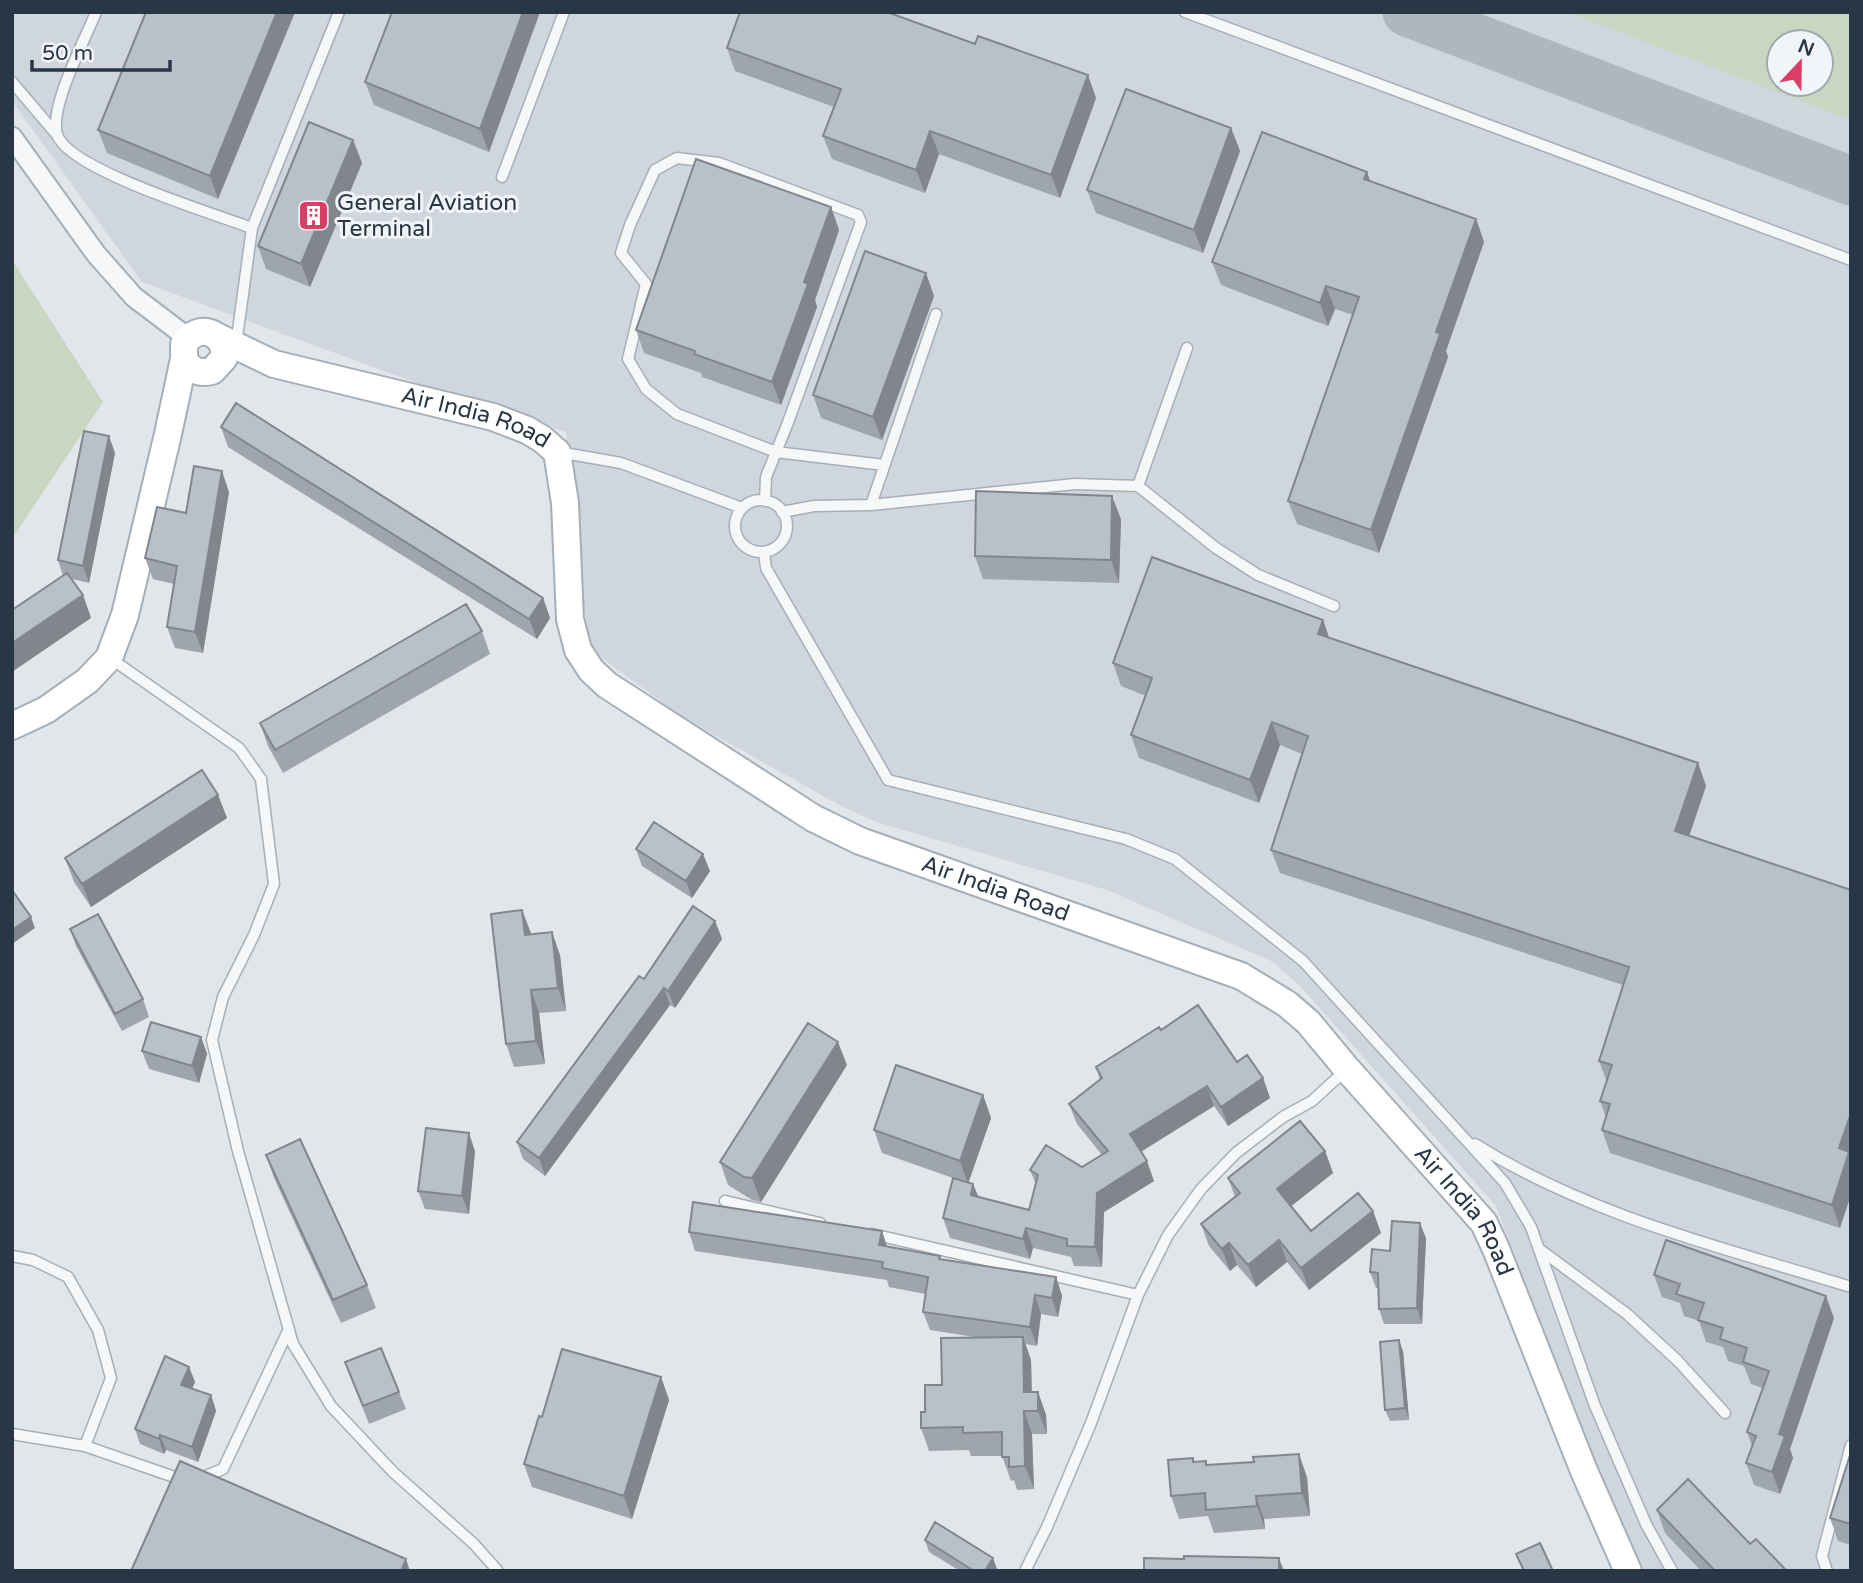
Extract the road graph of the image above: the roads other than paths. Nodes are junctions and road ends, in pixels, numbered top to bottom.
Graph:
1 (96, 12) edge
2 (339, 12) edge
3 (564, 12) edge
4 (1185, 12) edge
5 (12, 82) edge
6 (57, 135) junction
7 (12, 137) edge
8 (502, 177) dead end
9 (252, 228) junction
10 (1851, 260) edge
11 (936, 314) dead end
12 (227, 341) junction
13 (1187, 348) dead end
14 (197, 360) junction
15 (274, 364) junction
16 (557, 452) junction
17 (776, 452) junction
18 (884, 465) junction
19 (1138, 486) junction
20 (765, 501) junction
21 (871, 505) junction
22 (742, 508) junction
23 (782, 512) junction
24 (764, 552) junction
25 (1334, 606) dead end
26 (109, 658) junction
27 (12, 726) edge
28 (1347, 1069) junction
29 (1463, 1136) junction
30 (725, 1201) dead end
31 (832, 1225) edge
32 (858, 1231) edge
33 (1541, 1251) junction
34 (12, 1256) edge
35 (1851, 1287) edge
36 (1138, 1295) junction
37 (289, 1329) junction
38 (1725, 1413) dead end
39 (12, 1434) edge
40 (1851, 1445) edge
41 (85, 1446) junction
42 (498, 1571) edge
43 (1025, 1571) edge
44 (1628, 1571) edge
45 (1672, 1571) edge
46 (1827, 1571) edge

1 - 6 lane
2 - 9 lane
3 - 8 lane
4 - 10 lane
5 - 6 lane
6 - 9 lane
7 - 14 street
9 - 12 lane
11 - 18 lane
12 - 14 street, Air India Road
12 - 15 street, Air India Road
13 - 19 lane
14 - 15 street, Air India Road
14 - 26 street
15 - 16 street, Air India Road
16 - 22 lane
16 - 28 street, Air India Road
17 - 17 lane
17 - 18 lane
17 - 20 lane
18 - 21 lane
19 - 21 lane
19 - 25 lane
20 - 22 lane
20 - 23 lane
21 - 23 lane
22 - 24 lane
23 - 24 lane
24 - 29 lane
26 - 27 street
26 - 37 lane
28 - 36 lane
28 - 44 street, Air India Road
29 - 33 lane
29 - 35 lane
30 - 31 lane
32 - 36 lane
33 - 38 lane
33 - 45 lane
34 - 41 lane
36 - 43 lane
37 - 41 lane
37 - 42 lane
39 - 41 lane
40 - 46 lane

